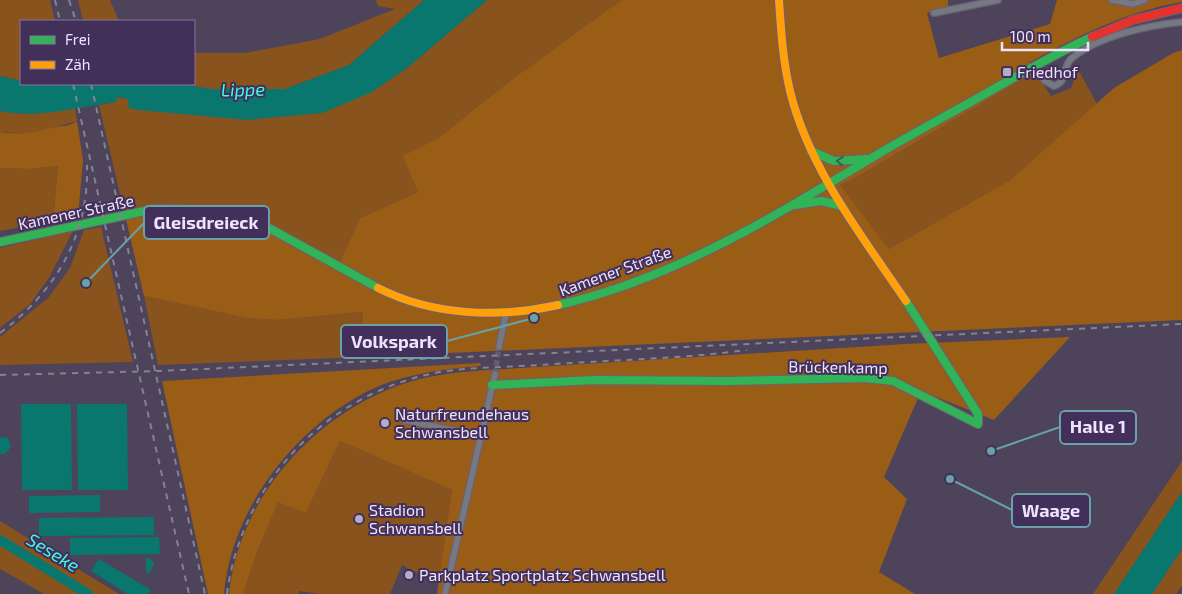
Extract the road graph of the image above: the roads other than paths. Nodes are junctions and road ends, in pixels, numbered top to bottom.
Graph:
1 (779, 0) edge
2 (998, 0) edge
3 (1112, 0) edge
4 (1145, 0) edge
5 (1182, 8) edge
6 (934, 13) dead end
7 (1182, 22) edge
8 (1036, 65) junction
9 (811, 150) junction
10 (871, 158) junction
11 (828, 183) junction
12 (789, 205) junction
13 (842, 206) junction
14 (0, 242) edge
15 (506, 313) junction
16 (499, 347) tunnel mouth
17 (495, 374) tunnel mouth
18 (492, 385) junction
19 (404, 420) dead end
20 (480, 436) junction
21 (445, 594) edge

1 - 9 main road, Brückenkamp
2 - 6 street
3 - 4 street
5 - 8 main road, Kamener Straße
7 - 8 street
8 - 10 main road, Kamener Straße
10 -> 9 main road
9 - 11 main road, Brückenkamp
10 - 11 main road, Kamener Straße
11 - 12 main road, Kamener Straße
11 - 13 main road, Brückenkamp
12 - 13 main road
12 - 15 main road, Kamener Straße
13 - 18 main road, Brückenkamp
14 - 15 main road, Kamener Straße
15 - 16 street
17 - 18 street
18 - 20 street
19 - 20 street
20 - 21 street

